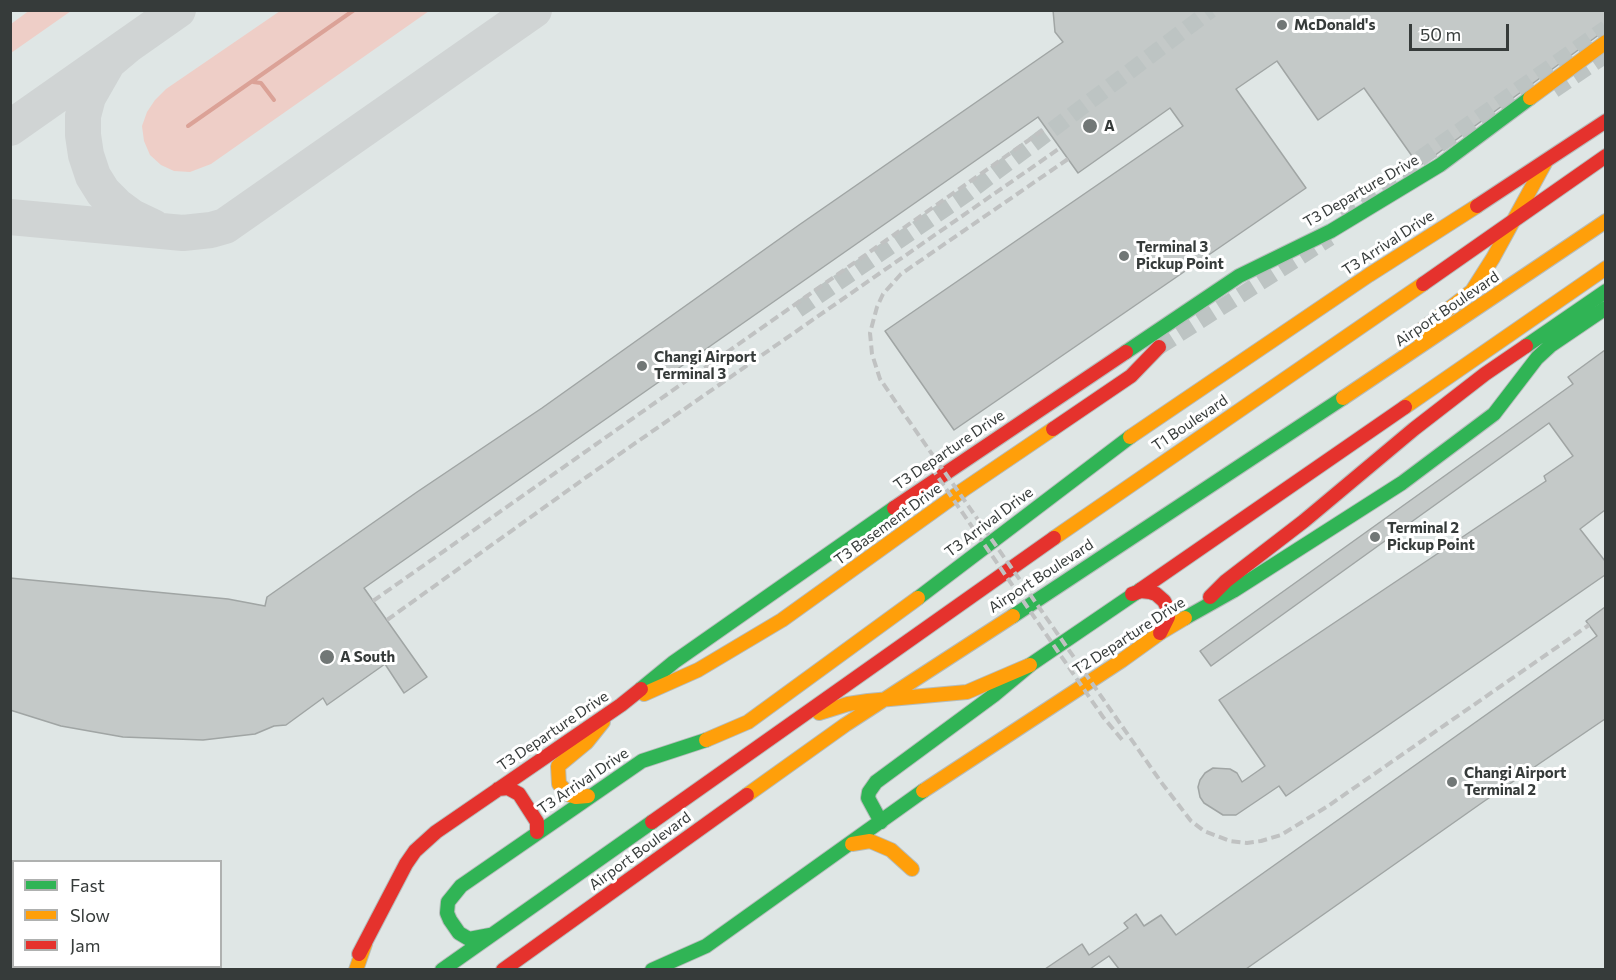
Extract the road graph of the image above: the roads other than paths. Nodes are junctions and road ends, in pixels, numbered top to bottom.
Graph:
1 (1605, 42) edge
2 (1605, 121) edge
3 (1605, 156) edge
4 (1545, 163) junction
5 (1605, 221) edge
6 (1605, 268) edge
7 (1605, 291) edge
8 (1605, 308) edge
9 (1159, 347) tunnel mouth
10 (1314, 417) junction
11 (1131, 594) junction
12 (1193, 614) junction
13 (1160, 633) junction
14 (1030, 664) junction
15 (617, 707) junction
16 (796, 722) junction
17 (498, 789) junction
18 (588, 796) junction
19 (881, 822) junction
20 (537, 832) junction
21 (851, 844) junction
22 (912, 868) dead end
23 (490, 935) junction
24 (366, 944) junction
25 (348, 969) edge
26 (356, 969) edge
27 (442, 969) edge
28 (502, 969) edge
29 (652, 969) edge

1 - 15 main road, T3 Departure Drive
2 - 4 main road, T3 Arrival Drive
3 - 16 main road, T1 Boulevard
4 - 10 main road
4 - 18 main road, T3 Arrival Drive
5 - 10 main road, Airport Boulevard
6 - 11 main road
7 - 12 main road
8 - 12 main road, T2 Departure Drive
9 - 15 main road, T3 Basement Drive
10 - 28 main road, Airport Boulevard
11 - 13 main road
11 - 14 main road
12 - 13 main road, T2 Departure Drive
13 - 19 main road, T2 Departure Drive
14 - 16 main road
14 - 19 main road
15 - 17 main road, T3 Departure Drive
15 - 18 main road
16 - 23 main road, Airport Boulevard
17 - 20 main road
17 - 24 main road, T3 Departure Drive
18 - 20 main road, T3 Arrival Drive
19 - 21 main road, T2 Departure Drive
20 - 23 main road, T3 Arrival Drive
21 - 22 main road
21 - 29 main road, T2 Departure Drive
23 - 27 main road, Airport Boulevard
24 - 25 main road
24 - 26 main road

